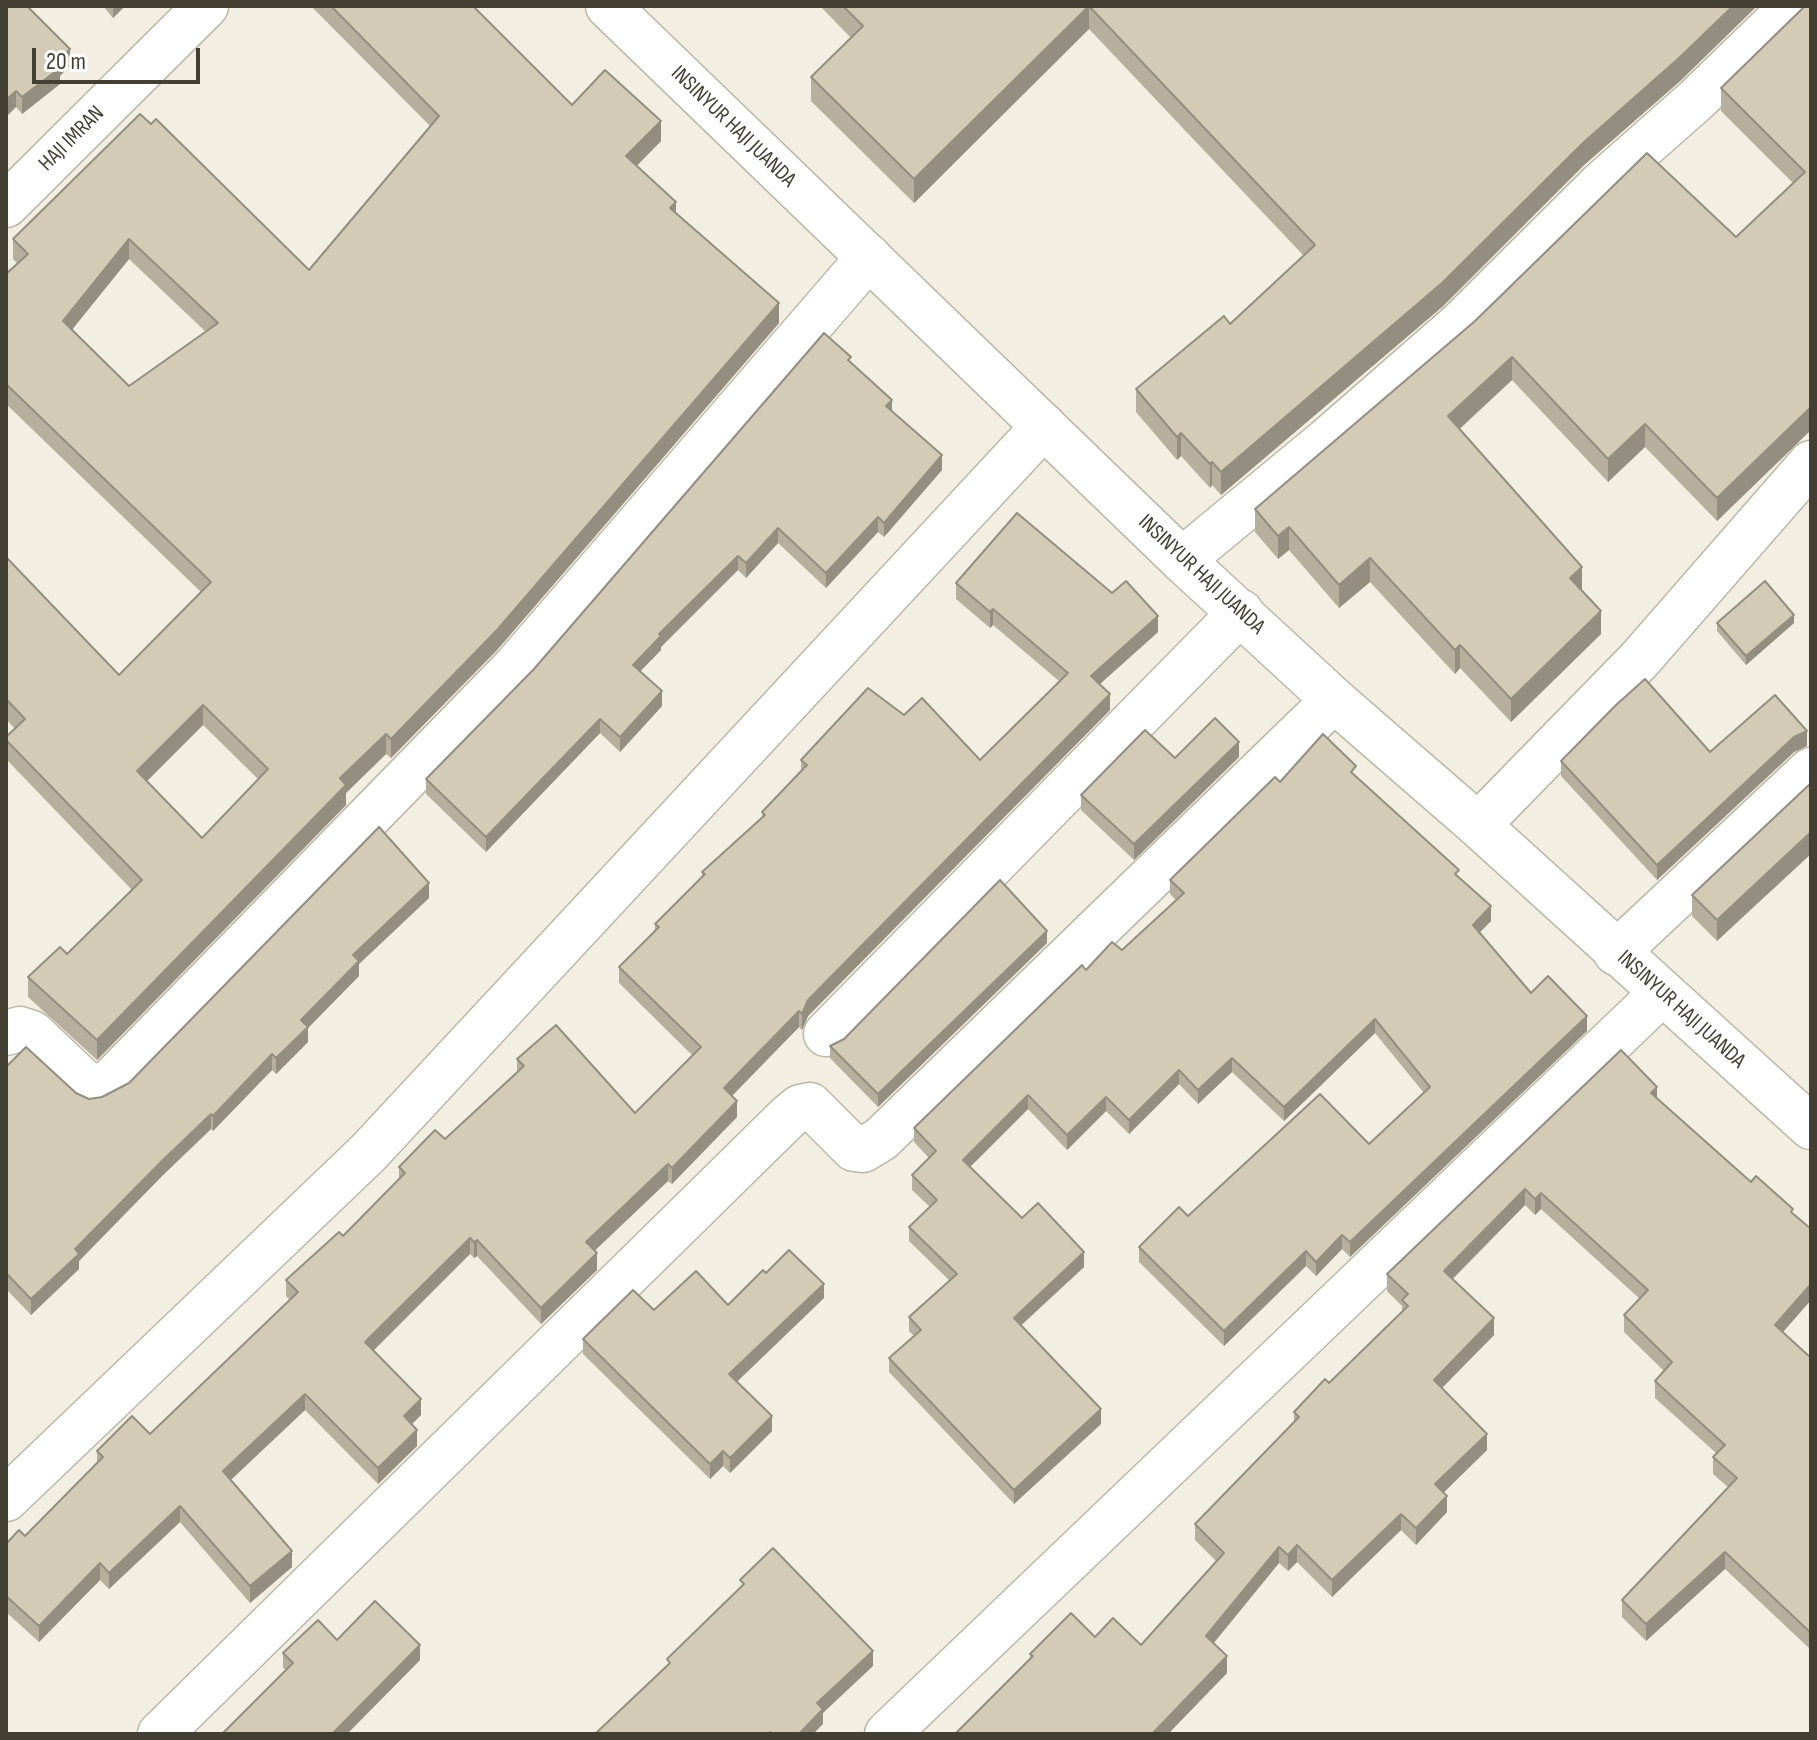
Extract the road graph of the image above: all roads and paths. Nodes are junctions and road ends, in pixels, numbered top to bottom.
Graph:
1 (206, 6) edge
2 (608, 6) edge
3 (1793, 6) edge
4 (6, 205) edge
5 (869, 257) junction
6 (1044, 426) junction
7 (1811, 463) edge
8 (1182, 560) junction
9 (1241, 612) junction
10 (1334, 700) junction
11 (1811, 770) edge
12 (1478, 825) junction
13 (1616, 953) junction
14 (1662, 993) junction
15 (6, 1033) edge
16 (826, 1034) dead end
17 (1811, 1127) edge
18 (6, 1499) edge
19 (160, 1734) edge
20 (887, 1734) edge

1 - 4 street, HAJI IMRAN
2 - 5 street, INSINYUR HAJI JUANDA
3 - 8 street
5 - 6 street, INSINYUR HAJI JUANDA
5 - 15 street
6 - 8 street, INSINYUR HAJI JUANDA
6 - 18 street
7 - 12 street
8 - 9 street, INSINYUR HAJI JUANDA
9 - 10 street, INSINYUR HAJI JUANDA
9 - 16 street
10 - 12 street, INSINYUR HAJI JUANDA
10 - 19 street
11 - 13 street
12 - 13 street, INSINYUR HAJI JUANDA
13 - 14 street, INSINYUR HAJI JUANDA
14 - 17 street, INSINYUR HAJI JUANDA
14 - 20 street

